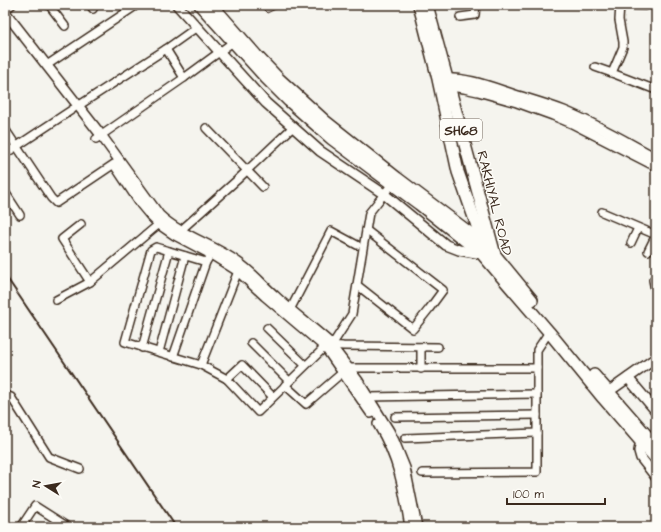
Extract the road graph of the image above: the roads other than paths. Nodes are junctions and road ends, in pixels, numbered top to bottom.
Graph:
1 (12, 5) edge
2 (49, 5) edge
3 (137, 5) edge
4 (177, 5) edge
5 (200, 5) edge
6 (419, 5) edge
7 (427, 5) edge
8 (476, 5) edge
9 (620, 5) edge
10 (623, 5) edge
11 (215, 6) edge
12 (645, 6) dead end
13 (5, 11) edge
14 (460, 17) dead end
15 (5, 21) edge
16 (65, 26) dead end
17 (197, 27) junction
18 (233, 42) junction
19 (166, 49) junction
20 (220, 52) junction
21 (47, 65) junction
22 (595, 67) dead end
23 (612, 73) junction
24 (184, 78) junction
25 (444, 83) junction
26 (656, 90) edge
27 (76, 108) junction
28 (293, 127) junction
29 (206, 128) dead end
30 (5, 129) edge
31 (99, 137) junction
32 (17, 146) junction
33 (5, 154) edge
34 (656, 158) edge
35 (114, 164) junction
36 (656, 166) edge
37 (247, 171) junction
38 (392, 184) junction
39 (263, 187) dead end
40 (5, 192) edge
41 (384, 194) junction
42 (602, 212) dead end
43 (20, 215) dead end
44 (80, 224) dead end
45 (159, 224) junction
46 (638, 228) junction
47 (366, 230) junction
48 (180, 231) junction
49 (656, 235) edge
50 (631, 243) dead end
51 (357, 245) dead end
52 (482, 248) junction
53 (168, 251) junction
54 (648, 251) dead end
55 (211, 254) junction
56 (495, 255) junction
57 (185, 256) junction
58 (206, 262) junction
59 (495, 269) junction
60 (238, 271) junction
61 (653, 280) dead end
62 (90, 282) junction
63 (357, 285) junction
64 (656, 295) edge
65 (56, 300) dead end
66 (290, 310) junction
67 (267, 328) dead end
68 (549, 332) junction
69 (251, 343) dead end
70 (328, 347) junction
71 (421, 347) junction
72 (438, 347) dead end
73 (142, 348) junction
74 (159, 352) junction
75 (173, 356) junction
76 (656, 358) edge
77 (201, 365) junction
78 (305, 366) junction
79 (421, 368) junction
80 (537, 368) junction
81 (346, 370) junction
82 (628, 378) junction
83 (227, 380) junction
84 (287, 383) junction
85 (608, 392) junction
86 (537, 394) junction
87 (5, 395) edge
88 (273, 397) junction
89 (368, 397) junction
90 (656, 411) edge
91 (537, 415) junction
92 (395, 417) dead end
93 (537, 433) junction
94 (405, 438) dead end
95 (390, 440) junction
96 (641, 441) junction
97 (656, 446) edge
98 (656, 459) edge
99 (80, 469) dead end
100 (422, 473) dead end
101 (656, 477) edge
102 (21, 527) edge
103 (68, 527) edge
104 (410, 527) edge
105 (417, 527) edge

1 - 13 street
2 - 16 street
3 - 21 street
4 - 17 street
5 - 18 main road
6 - 25 main road, SH68
7 - 25 main road, RAKHIYAL ROAD / SH68
8 - 14 street
9 - 23 street
10 - 12 street
11 - 52 main road
13 - 21 street
15 - 27 street
17 - 19 street
17 - 20 street
18 - 20 street
18 - 38 main road
19 - 24 street
19 - 27 street
20 - 24 street
20 - 28 street
21 - 27 street
22 - 23 street
23 - 26 street
24 - 31 street
25 - 34 street
25 - 36 street
25 - 52 main road, SH68
25 - 56 main road, RAKHIYAL ROAD / SH68
27 - 31 street
27 - 32 street
28 - 37 street
28 - 41 street
29 - 37 street
30 - 32 street
31 - 35 street
31 - 48 street
32 - 33 street
32 - 35 street
35 - 45 street
37 - 39 street
37 - 48 street
38 - 41 street
38 - 52 main road
40 - 43 street
41 - 47 street
41 - 52 street
42 - 46 street
44 - 62 street
45 - 55 street
45 - 62 street
46 - 49 street
46 - 50 street
47 - 63 street
47 - 63 street
48 - 66 street
49 - 54 street
51 - 66 street
52 - 56 main road
52 - 59 main road
53 - 57 street
53 - 73 street
53 - 73 street
55 - 58 street
55 - 60 street
56 - 59 main road, RAKHIYAL ROAD / SH68
56 - 85 main road
57 - 58 street
57 - 74 street
58 - 75 street
59 - 68 main road
60 - 70 street
60 - 77 street
61 - 64 street
62 - 65 street
63 - 70 street
66 - 70 street
67 - 78 street
68 - 80 street
68 - 96 main road
69 - 84 street
70 - 71 street
70 - 78 street
70 - 81 street
71 - 72 street
71 - 79 street
73 - 74 street
74 - 75 street
75 - 77 street
76 - 82 street
77 - 83 street
78 - 84 street
79 - 80 street
79 - 81 street
80 - 86 street
81 - 84 street
81 - 89 street
81 - 95 street
82 - 85 street
82 - 90 street
83 - 88 street
83 - 88 street
84 - 88 street
85 - 97 main road
86 - 89 street
86 - 91 street
87 - 99 street
89 - 95 street
91 - 92 street
91 - 93 street
93 - 94 street
93 - 100 street
95 - 104 street
95 - 105 street
96 - 98 main road
96 - 101 street
102 - 103 street

